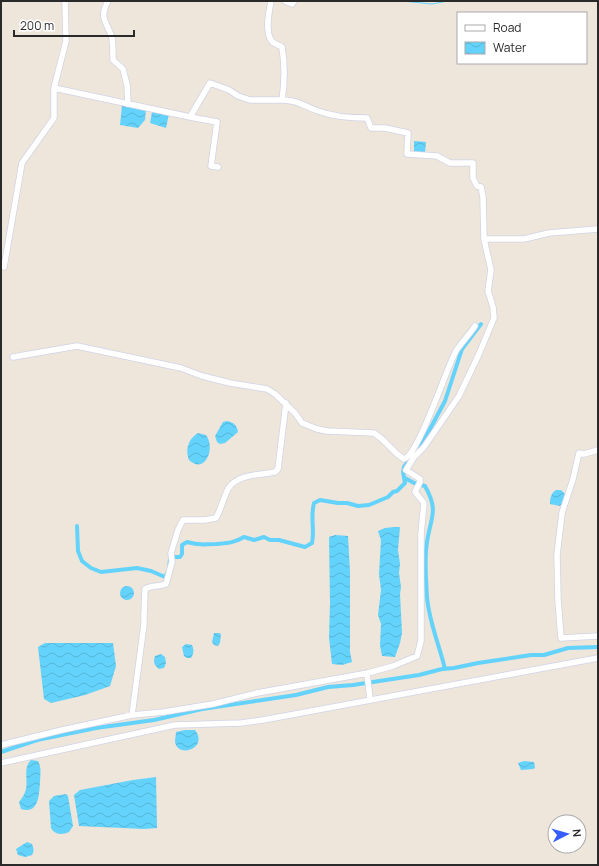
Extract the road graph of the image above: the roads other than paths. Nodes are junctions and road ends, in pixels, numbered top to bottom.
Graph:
1 (65, 1) edge
2 (108, 1) edge
3 (272, 1) edge
4 (285, 1) edge
5 (294, 1) edge
6 (54, 88) junction
7 (282, 100) junction
8 (128, 104) junction
9 (190, 117) junction
10 (218, 167) dead end
11 (598, 229) edge
12 (484, 239) junction
13 (1, 266) edge
14 (475, 326) dead end
15 (13, 357) dead end
16 (286, 403) junction
17 (598, 450) edge
18 (598, 636) edge
19 (598, 658) edge
20 (367, 674) junction
21 (370, 700) junction
22 (132, 715) junction
23 (1, 745) edge
24 (1, 762) edge

1 - 6 street
2 - 8 street
3 - 7 street
4 - 5 street
6 - 8 street
6 - 13 street
7 - 9 street
7 - 12 street
8 - 9 street
9 - 10 street
11 - 12 street
12 - 20 street
14 - 16 street
15 - 16 street
16 - 22 street
17 - 18 street
19 - 21 street
20 - 21 street
20 - 22 street
21 - 24 street
22 - 23 street

